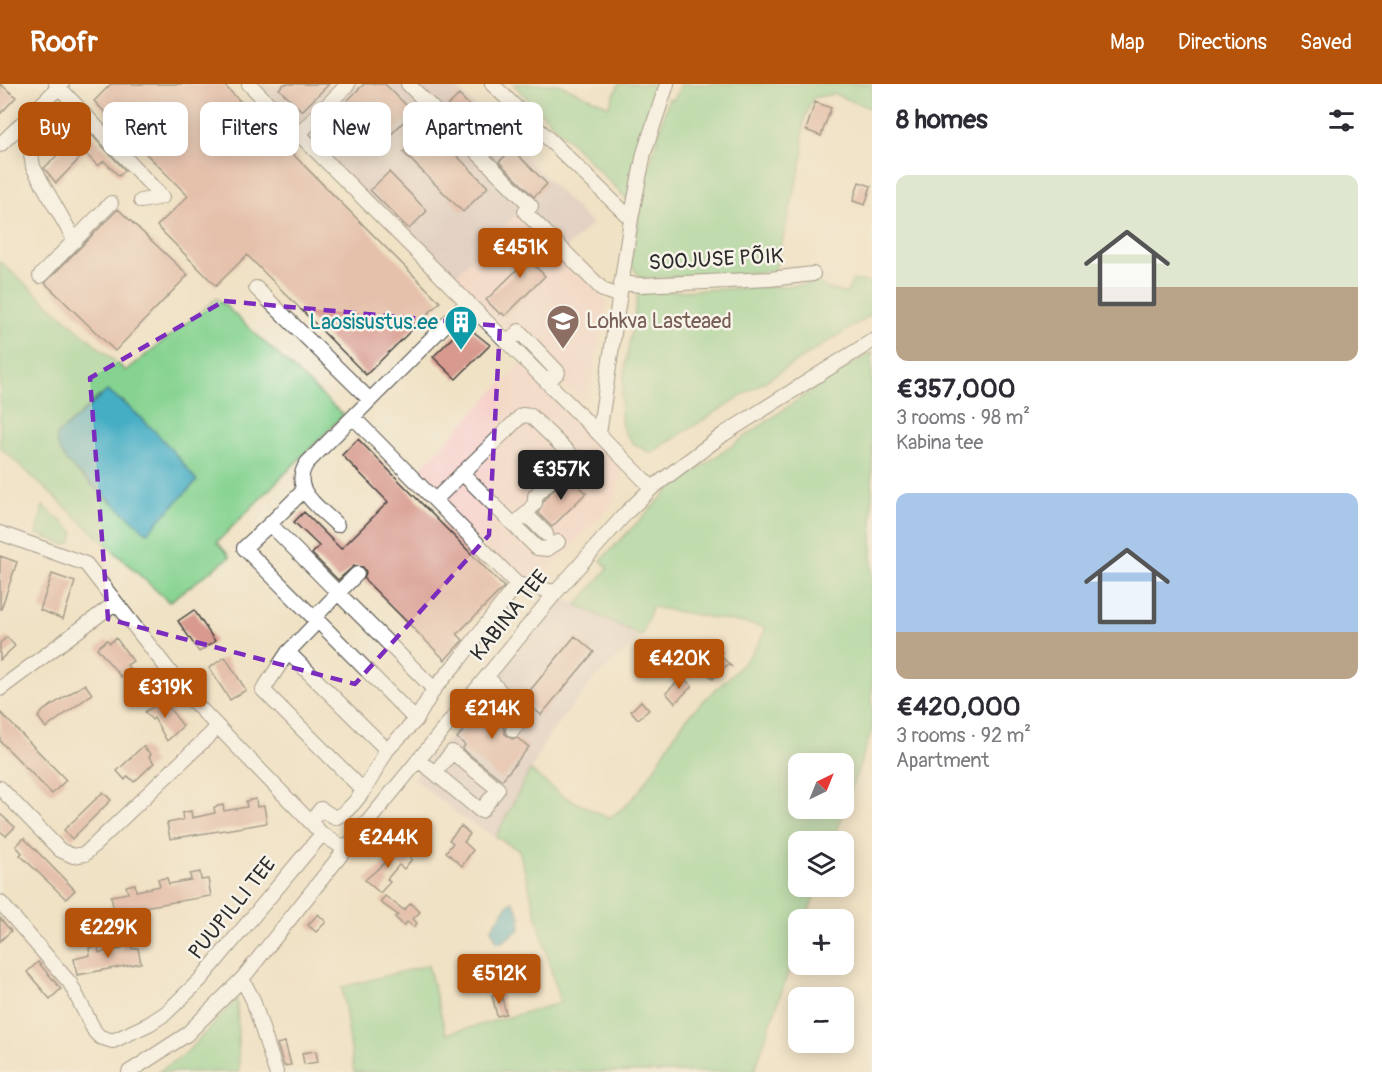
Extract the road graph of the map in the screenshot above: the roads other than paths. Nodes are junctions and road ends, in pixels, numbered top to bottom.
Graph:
1 (249, 84) edge
2 (348, 84) edge
3 (408, 84) edge
4 (492, 84) edge
5 (667, 84) edge
6 (59, 85) edge
7 (43, 102) edge
8 (267, 102) edge
9 (18, 128) edge
10 (299, 134) joint
11 (0, 145) edge
12 (31, 156) edge
13 (141, 201) dead end
14 (111, 203) dead end
15 (631, 219) junction
16 (75, 241) junction
17 (813, 274) dead end
18 (40, 276) dead end
19 (255, 288) dead end
20 (620, 289) junction
21 (468, 302) junction
22 (872, 341) edge
23 (370, 400) junction
24 (353, 417) junction
25 (599, 435) junction
26 (585, 459) dead end
27 (559, 472) dead end
28 (462, 473) junction
29 (652, 488) junction
30 (304, 490) junction
31 (435, 500) junction
32 (525, 514) junction
33 (270, 524) junction
34 (337, 525) dead end
35 (514, 525) junction
36 (0, 534) edge
37 (546, 534) dead end
38 (558, 542) dead end
39 (357, 574) dead end
40 (517, 584) junction
41 (556, 592) junction
42 (338, 593) junction
43 (116, 603) junction
44 (316, 620) junction
45 (288, 652) junction
46 (487, 676) junction
47 (0, 689) edge
48 (434, 689) junction
49 (416, 720) junction
50 (218, 727) junction
51 (513, 730) dead end
52 (387, 750) junction
53 (418, 760) junction
54 (435, 773) junction
55 (0, 788) edge
56 (363, 790) junction
57 (310, 822) junction
58 (366, 823) junction
59 (322, 834) junction
60 (382, 838) dead end
61 (348, 846) junction
62 (0, 902) edge
63 (242, 980) junction
64 (129, 1072) edge
65 (276, 1072) edge

1 - 8 street
2 - 10 street
3 - 20 street
4 - 15 street
5 - 15 street
6 - 7 street
6 - 13 street
9 - 11 street
10 - 21 street
12 - 16 street
14 - 16 street
15 - 20 street
16 - 18 street
17 - 20 street, SOOJUSE PÕIK
19 - 23 street
20 - 25 street
21 - 23 street
21 - 25 street
22 - 29 street, KABINA TEE
23 - 24 street
24 - 30 street
24 - 31 street
25 - 29 street
26 - 28 street
27 - 32 street
28 - 31 street
28 - 35 street
29 - 41 street, KABINA TEE
30 - 33 street
30 - 34 street
31 - 40 street
32 - 35 street
32 - 37 street
33 - 42 street
33 - 44 street
35 - 38 street
36 - 43 street
39 - 42 street
40 - 41 street
40 - 48 street
41 - 46 street, KABINA TEE
42 - 44 street
42 - 48 street
43 - 47 street
43 - 50 street
44 - 45 street
44 - 49 street
45 - 52 street
45 - 56 street
46 - 51 street
46 - 53 street, KABINA TEE
48 - 49 street
49 - 52 street
50 - 55 street
50 - 57 street
52 - 56 street
53 - 54 street
53 - 58 street, KABINA TEE
54 - 54 street
56 - 57 street
57 - 59 street
58 - 60 street
58 - 61 street, KABINA TEE
59 - 61 street
59 - 62 street, PUUPILLI TEE
61 - 63 street, KABINA TEE
63 - 64 street, KABINA TEE
63 - 65 street

